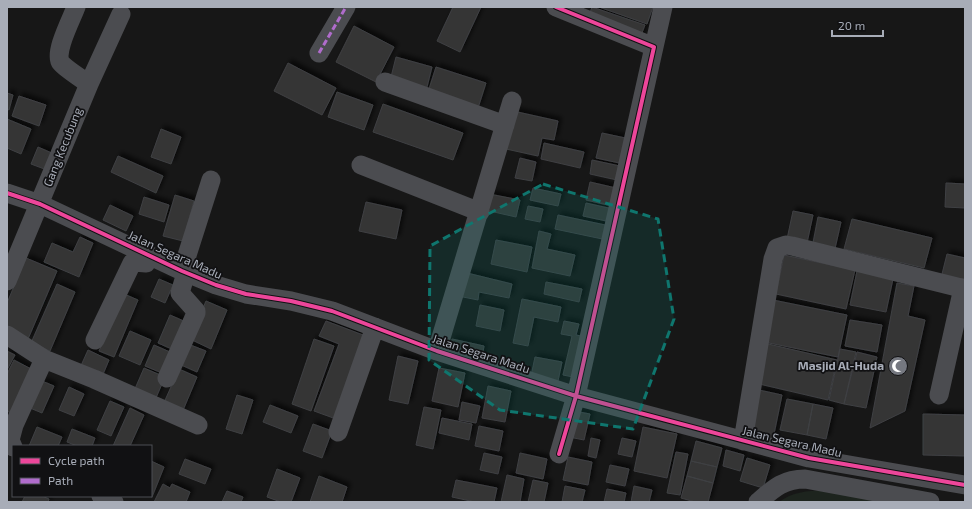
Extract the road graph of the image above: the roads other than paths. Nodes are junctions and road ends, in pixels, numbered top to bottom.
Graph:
1 (76, 7) edge
2 (346, 7) edge
3 (556, 7) edge
4 (662, 7) edge
5 (121, 14) dead end
6 (654, 46) junction
7 (319, 52) dead end
8 (385, 82) dead end
9 (89, 84) junction
10 (512, 101) dead end
11 (505, 125) junction
12 (361, 165) dead end
13 (211, 180) dead end
14 (7, 193) edge
15 (40, 204) junction
16 (480, 212) junction
17 (149, 255) junction
18 (184, 272) junction
19 (7, 281) edge
20 (964, 288) edge
21 (375, 327) junction
22 (7, 335) edge
23 (95, 340) dead end
24 (436, 351) junction
25 (44, 359) junction
26 (167, 378) dead end
27 (939, 395) dead end
28 (576, 396) junction
29 (198, 425) dead end
30 (338, 432) dead end
31 (743, 441) junction
32 (10, 445) edge
33 (559, 454) dead end
34 (809, 458) junction
35 (805, 479) junction
36 (965, 485) edge
37 (103, 497) edge
38 (114, 502) edge
39 (758, 502) edge
40 (930, 502) edge

1 - 9 street
2 - 7 street
3 - 6 street
4 - 6 street
5 - 9 street, Gang Kecubung
6 - 28 street
8 - 11 street
9 - 15 street, Gang Kecubung
10 - 11 street
11 - 16 street
12 - 16 street
13 - 18 street
14 - 15 street, Jalan Segara Madu
15 - 17 street, Jalan Segara Madu
15 - 19 street, Gang Kecubung
16 - 24 street
17 - 18 street, Jalan Segara Madu
17 - 23 street
18 - 21 street, Jalan Segara Madu
18 - 26 street
20 - 27 street
20 - 31 street
21 - 24 street, Jalan Segara Madu
21 - 30 street
22 - 25 street
24 - 28 street, Jalan Segara Madu
25 - 29 street
25 - 32 street
28 - 31 street, Jalan Segara Madu
28 - 33 street
31 - 34 street, Jalan Segara Madu
34 - 35 street
34 - 36 street, Jalan Segara Madu
35 - 39 street
35 - 40 street
37 - 38 street

